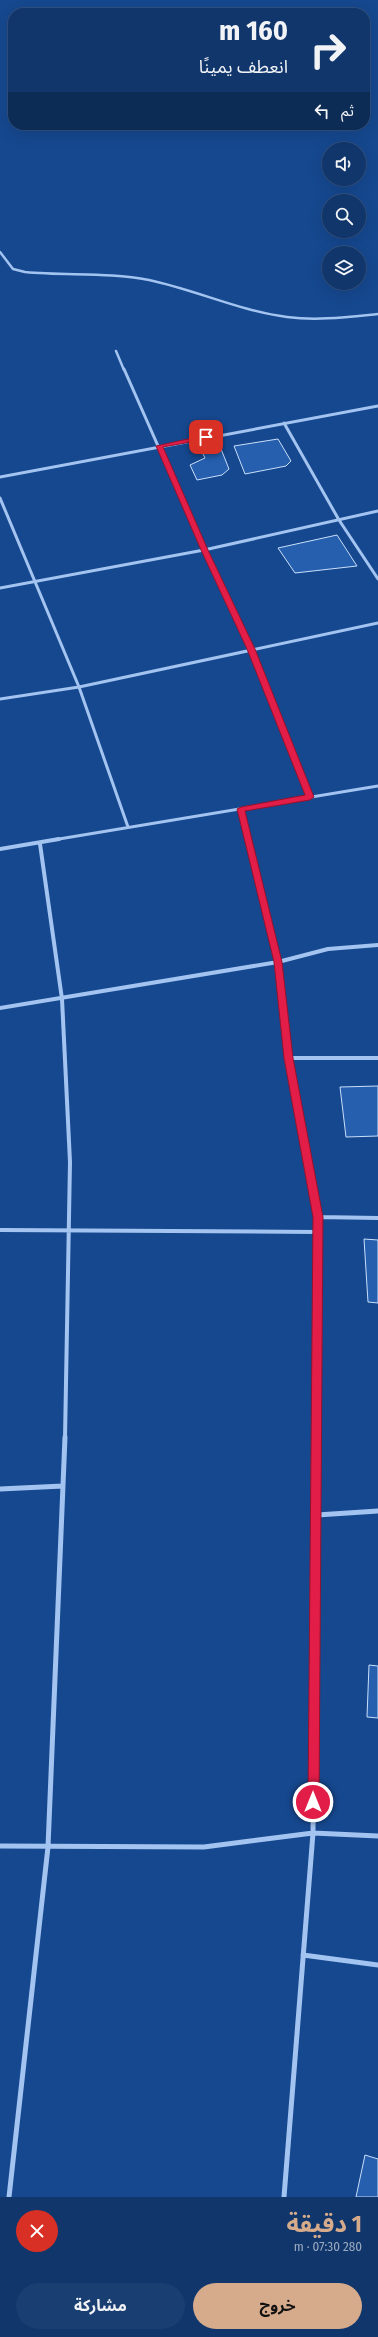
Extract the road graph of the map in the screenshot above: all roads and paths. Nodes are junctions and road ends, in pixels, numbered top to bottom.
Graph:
1 (0, 252) edge
2 (378, 314) edge
3 (116, 351) dead end
4 (378, 406) edge
5 (284, 423) junction
6 (159, 446) junction
7 (0, 477) edge
8 (0, 498) edge
9 (378, 511) edge
10 (339, 520) junction
11 (204, 550) junction
12 (378, 579) edge
13 (36, 582) junction
14 (0, 588) edge
15 (378, 623) edge
16 (251, 649) junction
17 (79, 687) junction
18 (0, 699) edge
19 (378, 786) edge
20 (310, 797) junction
21 (241, 809) junction
22 (128, 827) junction
23 (40, 844) junction
24 (0, 849) edge
25 (378, 945) edge
26 (278, 962) junction
27 (62, 999) junction
28 (0, 1008) edge
29 (288, 1058) junction
30 (378, 1058) edge
31 (318, 1217) junction
32 (378, 1218) edge
33 (70, 1228) junction
34 (0, 1230) edge
35 (318, 1232) junction
36 (63, 1486) junction
37 (0, 1489) edge
38 (378, 1511) edge
39 (317, 1515) junction
40 (313, 1833) junction
41 (378, 1836) edge
42 (0, 1846) edge
43 (48, 1847) junction
44 (303, 1955) junction
45 (378, 1965) edge
46 (9, 2197) edge
47 (284, 2197) edge

1 - 2 street
3 - 6 street
4 - 5 street
5 - 6 street
5 - 10 street
6 - 7 street
6 - 11 street
8 - 13 street
9 - 10 street
10 - 11 street
10 - 12 street
11 - 13 street
11 - 16 street
13 - 14 street
13 - 17 street
15 - 16 street
16 - 17 street
16 - 20 street
17 - 18 street
17 - 22 street
19 - 20 street
20 - 21 street
21 - 22 street
21 - 26 street
22 - 23 street
23 - 24 street
23 - 27 street
25 - 26 street
26 - 27 street
26 - 29 street
27 - 28 street
27 - 33 street
29 - 30 street
29 - 31 street
31 - 32 street
31 - 35 street
33 - 34 street
33 - 35 street
33 - 36 street
35 - 39 street
36 - 37 street
36 - 43 street
38 - 39 street
39 - 40 street
40 - 41 street
40 - 43 street
40 - 44 street
42 - 43 street
43 - 46 street
44 - 45 street
44 - 47 street

